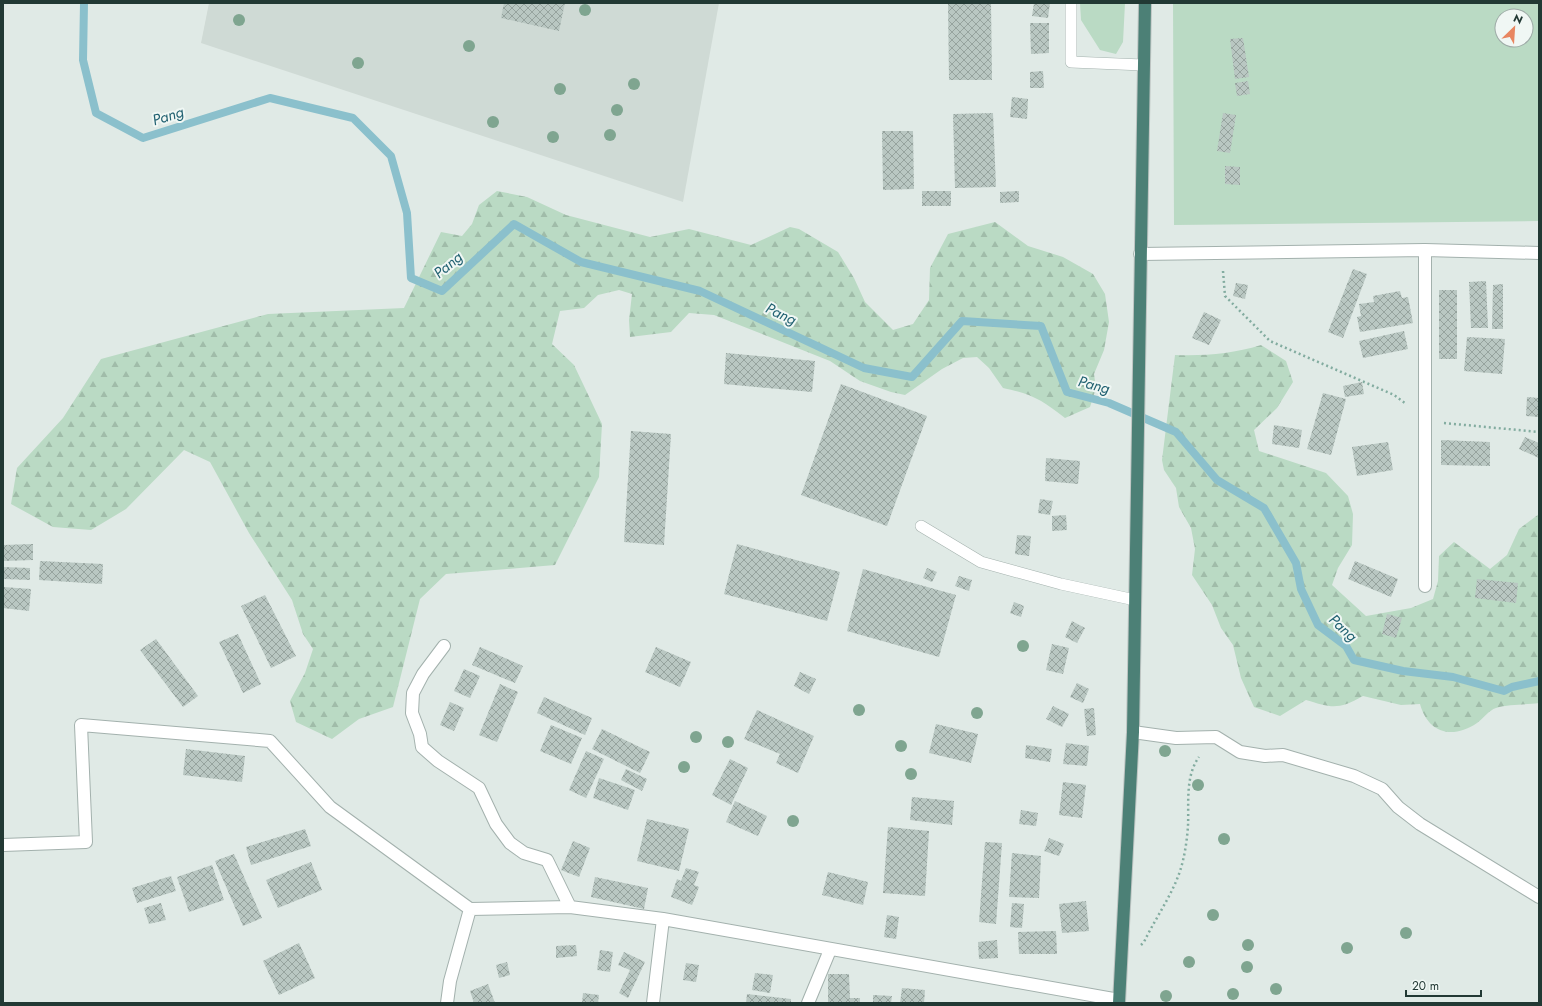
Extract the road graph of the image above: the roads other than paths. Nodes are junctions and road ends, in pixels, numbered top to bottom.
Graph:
1 (1071, 3) edge
2 (1145, 3) edge
3 (1143, 65) junction
4 (1425, 250) junction
5 (1539, 253) edge
6 (1140, 254) junction
7 (922, 526) dead end
8 (1425, 586) dead end
9 (1135, 600) junction
10 (444, 646) dead end
11 (1133, 732) junction
12 (3, 845) edge
13 (1539, 897) edge
14 (570, 907) junction
15 (470, 909) junction
16 (663, 919) junction
17 (830, 950) junction
18 (1119, 1002) edge
19 (447, 1003) edge
20 (653, 1003) edge
21 (808, 1003) edge

1 - 3 lane
2 - 3 highway
3 - 6 highway
4 - 5 street
4 - 6 street
4 - 8 street
6 - 9 highway
7 - 9 lane
9 - 11 highway
10 - 14 street
11 - 13 street
11 - 18 highway
12 - 15 street
14 - 15 street
14 - 16 street
15 - 19 street
16 - 17 street
16 - 20 street
17 - 18 street
17 - 21 street

